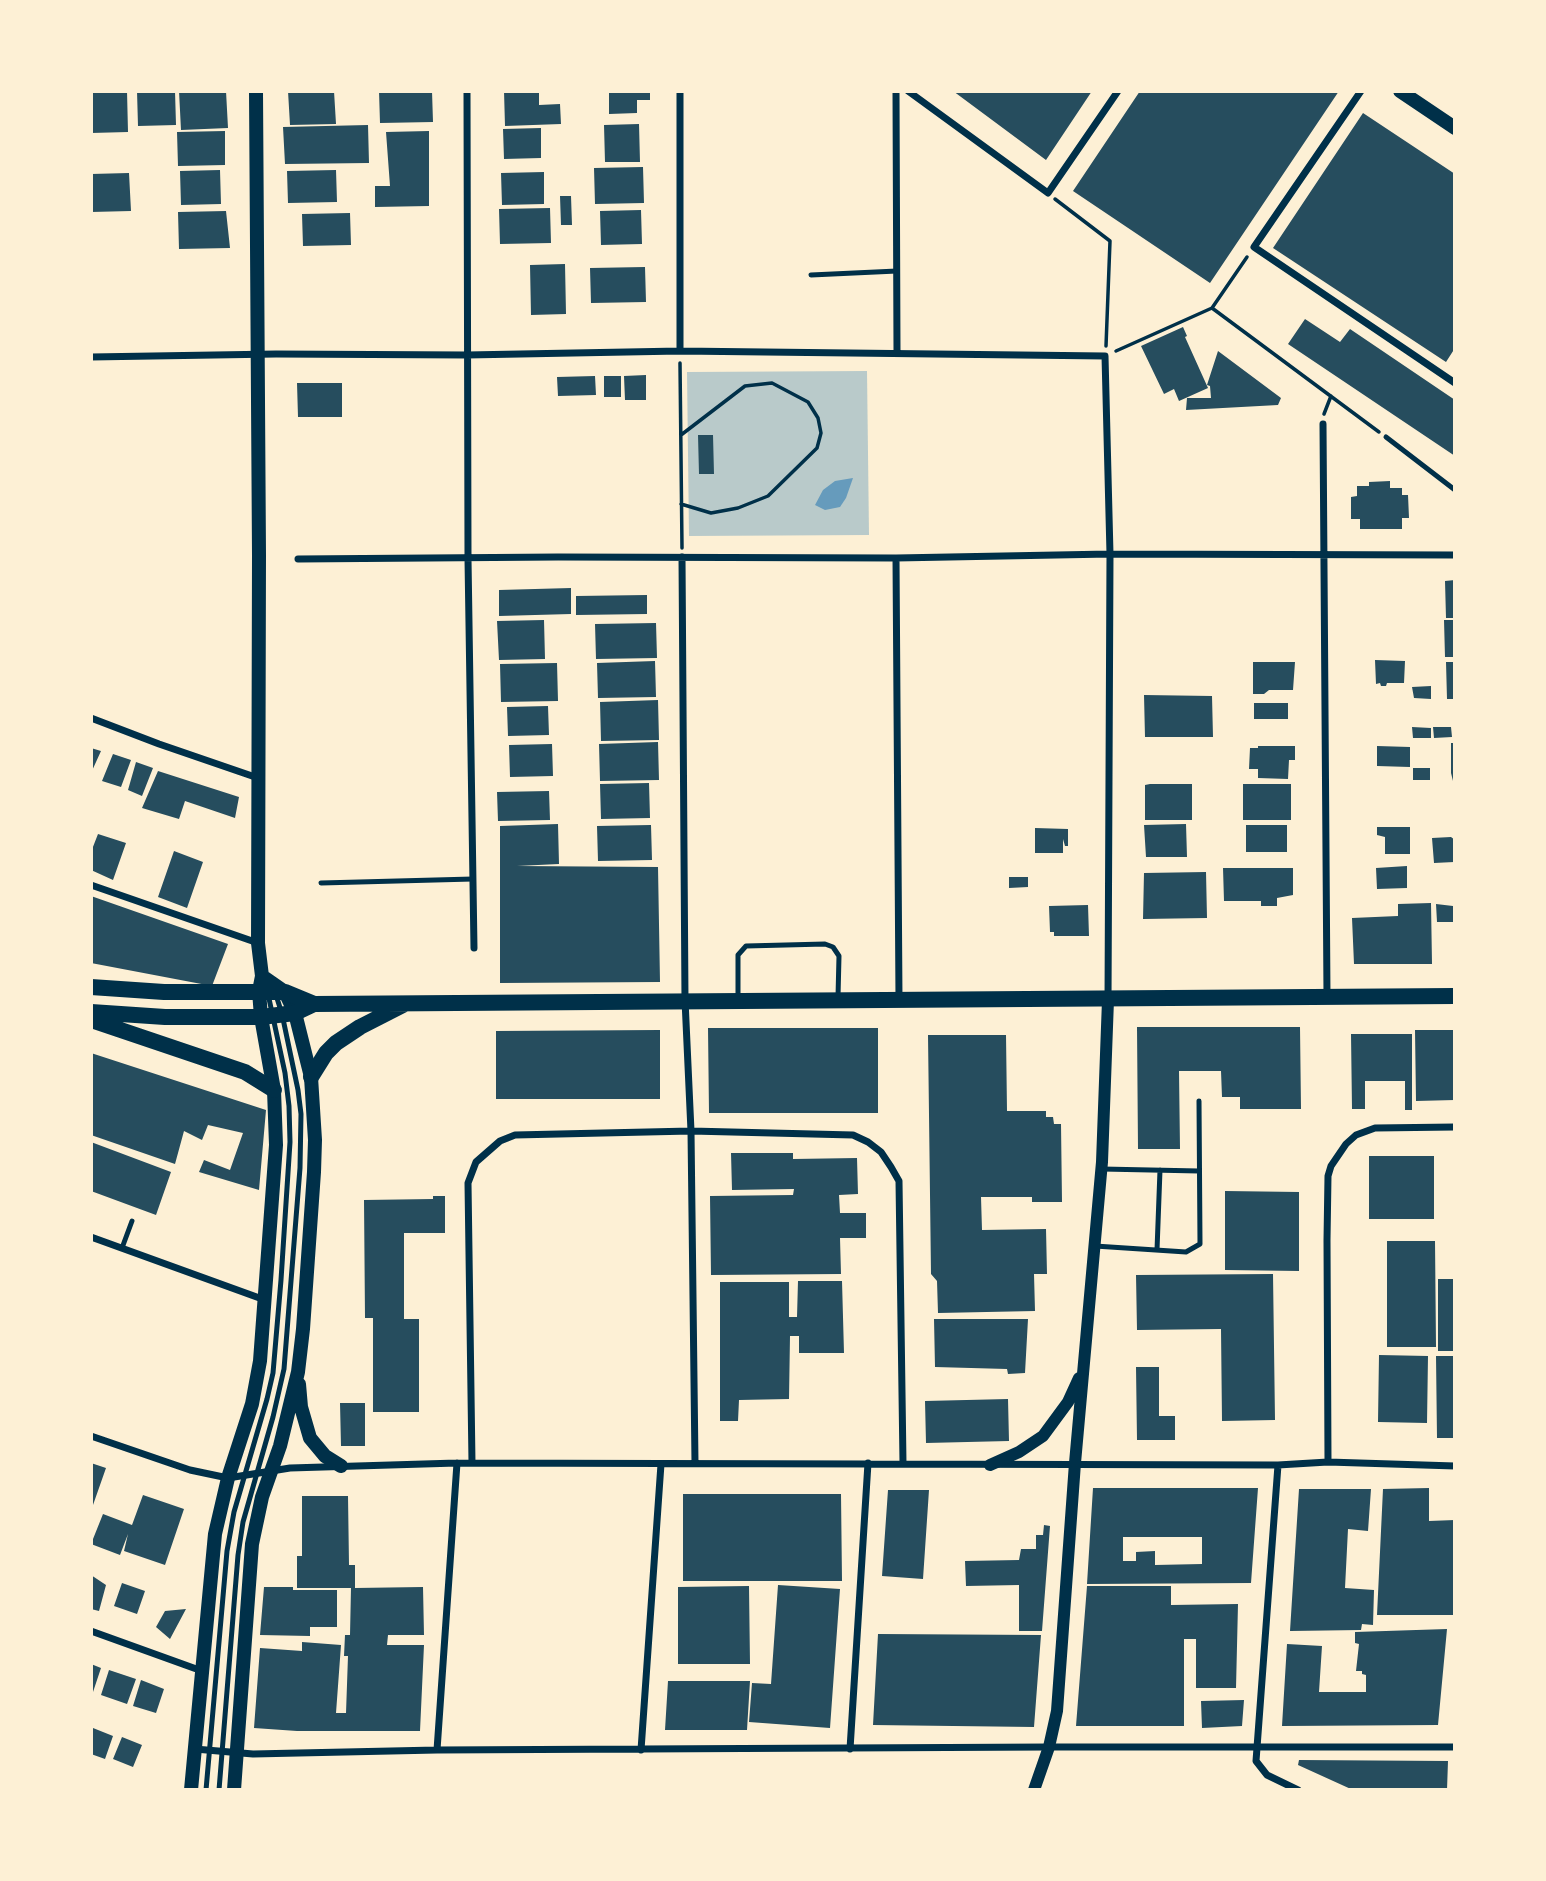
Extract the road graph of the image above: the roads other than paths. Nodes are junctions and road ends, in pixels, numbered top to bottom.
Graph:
1 (256, 91) edge
2 (467, 91) edge
3 (680, 91) edge
4 (896, 91) edge
5 (908, 91) edge
6 (1118, 91) edge
7 (1361, 91) edge
8 (1400, 91) edge
9 (1455, 128) edge
10 (897, 271) junction
11 (811, 275) dead end
12 (680, 351) junction
13 (897, 352) junction
14 (257, 355) junction
15 (467, 355) junction
16 (91, 357) edge
17 (1454, 381) edge
18 (1323, 424) road end
19 (1386, 437) road end
20 (1455, 490) edge
21 (1110, 554) junction
22 (1455, 555) edge
23 (1324, 556) junction
24 (682, 557) junction
25 (896, 558) junction
26 (298, 559) dead end
27 (468, 559) junction
28 (91, 718) edge
29 (259, 778) junction
30 (473, 879) junction
31 (321, 883) dead end
32 (91, 885) edge
33 (258, 943) junction
34 (474, 948) dead end
35 (91, 987) edge
36 (270, 989) junction
37 (1455, 996) edge
38 (1327, 997) junction
39 (899, 999) junction
40 (685, 1000) junction
41 (738, 1000) junction
42 (838, 1000) junction
43 (1108, 1000) junction
44 (410, 1002) junction
45 (314, 1004) junction
46 (91, 1012) edge
47 (277, 1015) junction
48 (91, 1020) edge
49 (311, 1077) junction
50 (274, 1090) junction
51 (1199, 1101) dead end
52 (1455, 1127) edge
53 (691, 1131) junction
54 (1101, 1169) junction
55 (1160, 1170) junction
56 (1199, 1171) junction
57 (132, 1221) dead end
58 (91, 1237) edge
59 (1095, 1245) junction
60 (122, 1248) junction
61 (1157, 1250) junction
62 (265, 1300) junction
63 (1083, 1369) junction
64 (298, 1372) junction
65 (91, 1436) edge
66 (1328, 1462) junction
67 (457, 1463) junction
68 (695, 1463) junction
69 (868, 1463) junction
70 (903, 1463) junction
71 (1075, 1463) junction
72 (472, 1464) junction
73 (661, 1464) junction
74 (990, 1465) junction
75 (1278, 1465) junction
76 (341, 1466) junction
77 (1455, 1466) edge
78 (271, 1470) junction
79 (255, 1474) junction
80 (244, 1475) junction
81 (228, 1478) junction
82 (91, 1631) edge
83 (203, 1671) junction
84 (1049, 1747) junction
85 (1256, 1747) junction
86 (1455, 1747) edge
87 (195, 1749) junction
88 (850, 1749) junction
89 (210, 1750) junction
90 (437, 1750) junction
91 (641, 1750) junction
92 (228, 1752) junction
93 (191, 1790) edge
94 (206, 1790) edge
95 (219, 1790) edge
96 (234, 1790) edge
97 (1034, 1790) edge
98 (1298, 1790) edge

1 - 14 main road
2 - 15 street
3 - 12 street
4 - 10 street
5 - 6 street
7 - 17 street
8 - 9 main road
10 - 11 lane
10 - 13 street
12 - 13 street
12 - 15 street
13 - 21 street
14 - 15 street
14 - 16 street
14 - 29 main road
15 - 27 street
18 - 23 street
19 - 20 lane
21 - 23 street
21 - 25 street
21 - 43 street
22 - 23 street
23 - 38 street
24 - 25 street
24 - 27 street
24 - 40 street
25 - 39 street
26 - 27 street
27 - 30 street
28 - 29 street
29 - 33 main road
30 - 31 lane
30 - 34 street
32 - 33 street
33 - 36 main road
35 - 36 main road
36 - 45 main road
36 - 47 main road
36 - 47 main road
37 - 38 main road
38 - 43 main road
39 - 42 main road
39 - 43 main road
40 - 41 main road
40 - 44 main road
40 - 53 street
41 - 42 main road
41 - 42 lane
43 - 54 street
44 - 45 main road
44 - 49 main road
45 - 47 main road
46 - 47 main road
47 - 49 main road
47 - 50 main road
47 - 79 lane
47 - 80 lane
48 - 50 main road
49 - 64 main road
50 - 62 main road
51 - 56 lane
52 - 66 street
53 - 68 street
53 - 70 street
53 - 72 street
54 - 55 lane
54 - 59 street
55 - 56 lane
55 - 61 lane
56 - 61 lane
57 - 60 lane
58 - 60 street
59 - 61 lane
59 - 63 street
60 - 62 street
62 - 81 main road
63 - 71 street
63 - 74 street
64 - 76 main road
64 - 78 main road
65 - 81 street
66 - 75 street
66 - 77 street
67 - 72 street
67 - 76 street
67 - 90 street
68 - 69 street
68 - 73 street
69 - 70 street
69 - 88 street
70 - 74 street
71 - 74 street
71 - 75 street
71 - 84 street
72 - 73 street
73 - 91 street
75 - 85 street
76 - 78 street
78 - 79 street
78 - 92 main road
79 - 80 street
79 - 92 lane
80 - 81 street
80 - 89 lane
81 - 83 main road
82 - 83 street
83 - 87 main road
84 - 85 street
84 - 88 street
84 - 97 street
85 - 86 street
85 - 98 street
87 - 89 street
87 - 93 main road
88 - 91 street
89 - 92 street
89 - 94 lane
90 - 91 street
90 - 92 street
92 - 95 lane
92 - 96 main road

